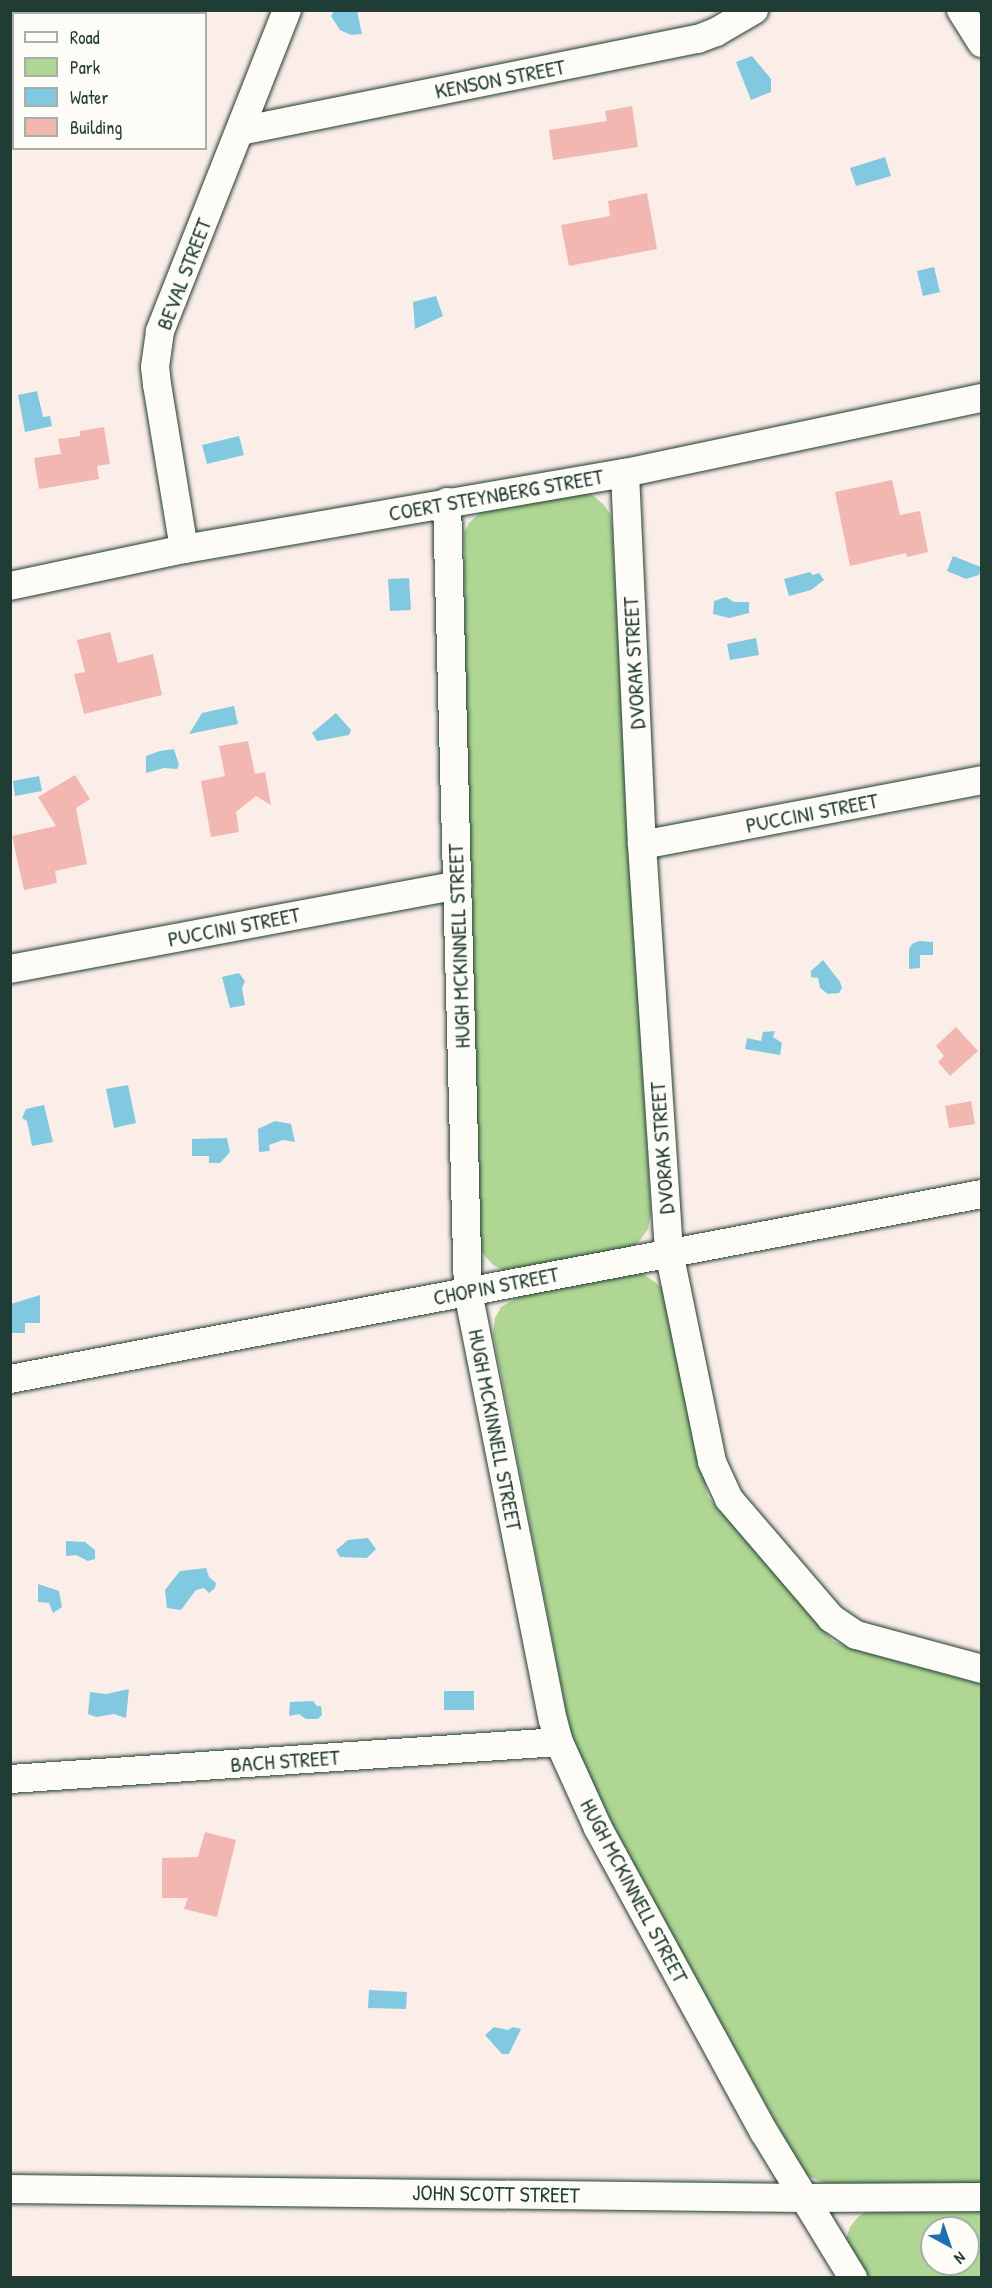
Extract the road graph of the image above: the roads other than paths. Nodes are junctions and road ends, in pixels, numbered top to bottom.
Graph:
1 (286, 10) edge
2 (754, 10) edge
3 (961, 10) edge
4 (981, 43) edge
5 (240, 130) junction
6 (981, 398) edge
7 (625, 473) junction
8 (447, 502) junction
9 (184, 549) junction
10 (10, 586) edge
11 (981, 780) edge
12 (642, 845) junction
13 (457, 885) junction
14 (10, 969) edge
15 (981, 1194) edge
16 (669, 1252) junction
17 (468, 1292) junction
18 (10, 1379) edge
19 (981, 1669) edge
20 (559, 1742) junction
21 (10, 1779) edge
22 (10, 2189) edge
23 (981, 2197) edge
24 (804, 2198) junction
25 (853, 2277) edge

1 - 5 street, BEVAL STREET
2 - 5 street, KENSON STREET
3 - 4 street
5 - 9 street, BEVAL STREET
6 - 7 street, COERT STEYNBERG STREET
7 - 8 street, COERT STEYNBERG STREET
7 - 12 street, DVORAK STREET
8 - 9 street, COERT STEYNBERG STREET
8 - 13 street, HUGH MCKINNELL STREET
9 - 10 street, COERT STEYNBERG STREET
11 - 12 street, PUCCINI STREET
12 - 16 street, DVORAK STREET
13 - 14 street, PUCCINI STREET
13 - 17 street, HUGH MCKINNELL STREET
15 - 16 street, CHOPIN STREET
16 - 17 street, CHOPIN STREET
16 - 19 street, DVORAK STREET
17 - 18 street, CHOPIN STREET
17 - 20 street, HUGH MCKINNELL STREET
20 - 21 street, BACH STREET
20 - 24 street, HUGH MCKINNELL STREET
22 - 24 street, JOHN SCOTT STREET
23 - 24 street, JOHN SCOTT STREET
24 - 25 street, HUGH MCKINNELL STREET

